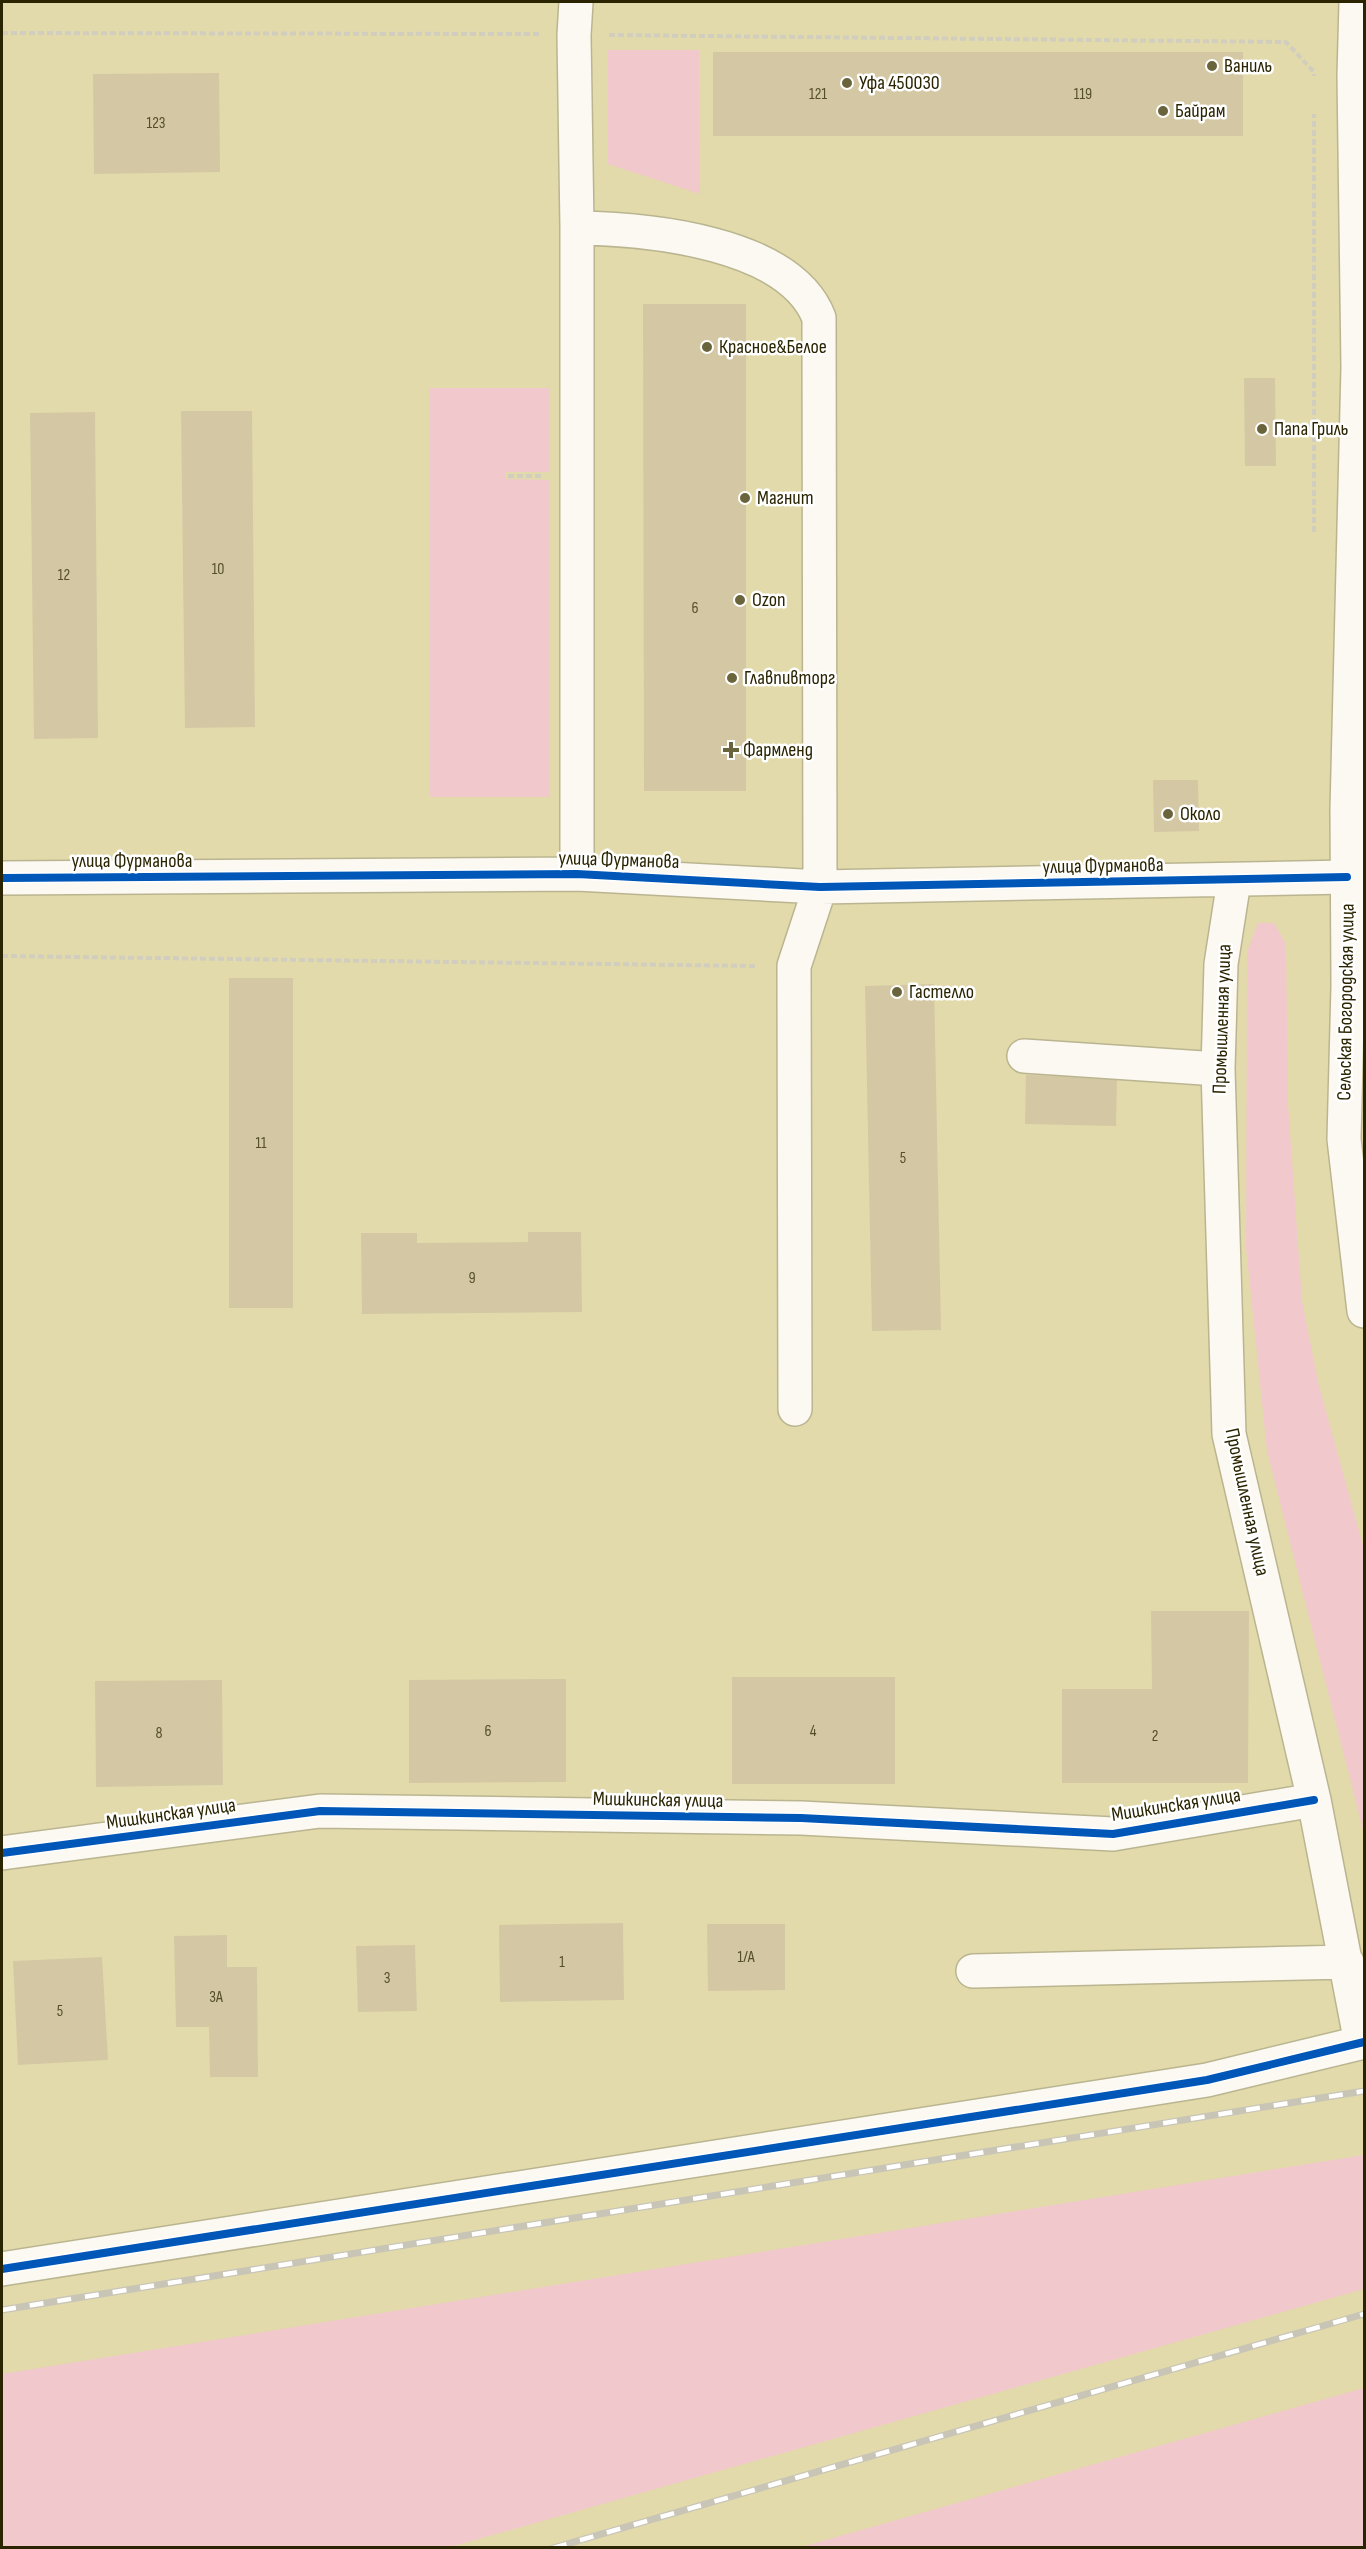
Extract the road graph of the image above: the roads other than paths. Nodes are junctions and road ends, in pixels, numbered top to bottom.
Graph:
1 (576, 2) edge
2 (1356, 2) edge
3 (578, 228) junction
4 (1359, 805) edge
5 (578, 874) junction
6 (1347, 877) junction
7 (2, 878) edge
8 (1234, 881) junction
9 (820, 887) junction
10 (1024, 1056) dead end
11 (1218, 1069) junction
12 (1365, 1311) edge
13 (795, 1409) dead end
14 (1314, 1800) junction
15 (2, 1853) edge
16 (1347, 1962) junction
17 (973, 1971) dead end
18 (1363, 2043) edge
19 (2, 2269) edge

1 - 3 street
2 - 4 street, Сельская Богородская улица
3 - 5 street
3 - 9 street
4 - 6 street, Сельская Богородская улица
5 - 7 street, улица Фурманова
5 - 9 street, улица Фурманова
6 - 8 street, улица Фурманова
6 - 12 street, Сельская Богородская улица
8 - 9 street, улица Фурманова
8 - 11 street, Промышленная улица
9 - 13 street
10 - 11 street
11 - 14 street, Промышленная улица
14 - 15 street, Мишкинская улица
14 - 16 street, Промышленная улица
16 - 17 street
16 - 18 street, Промышленная улица
18 - 19 street

